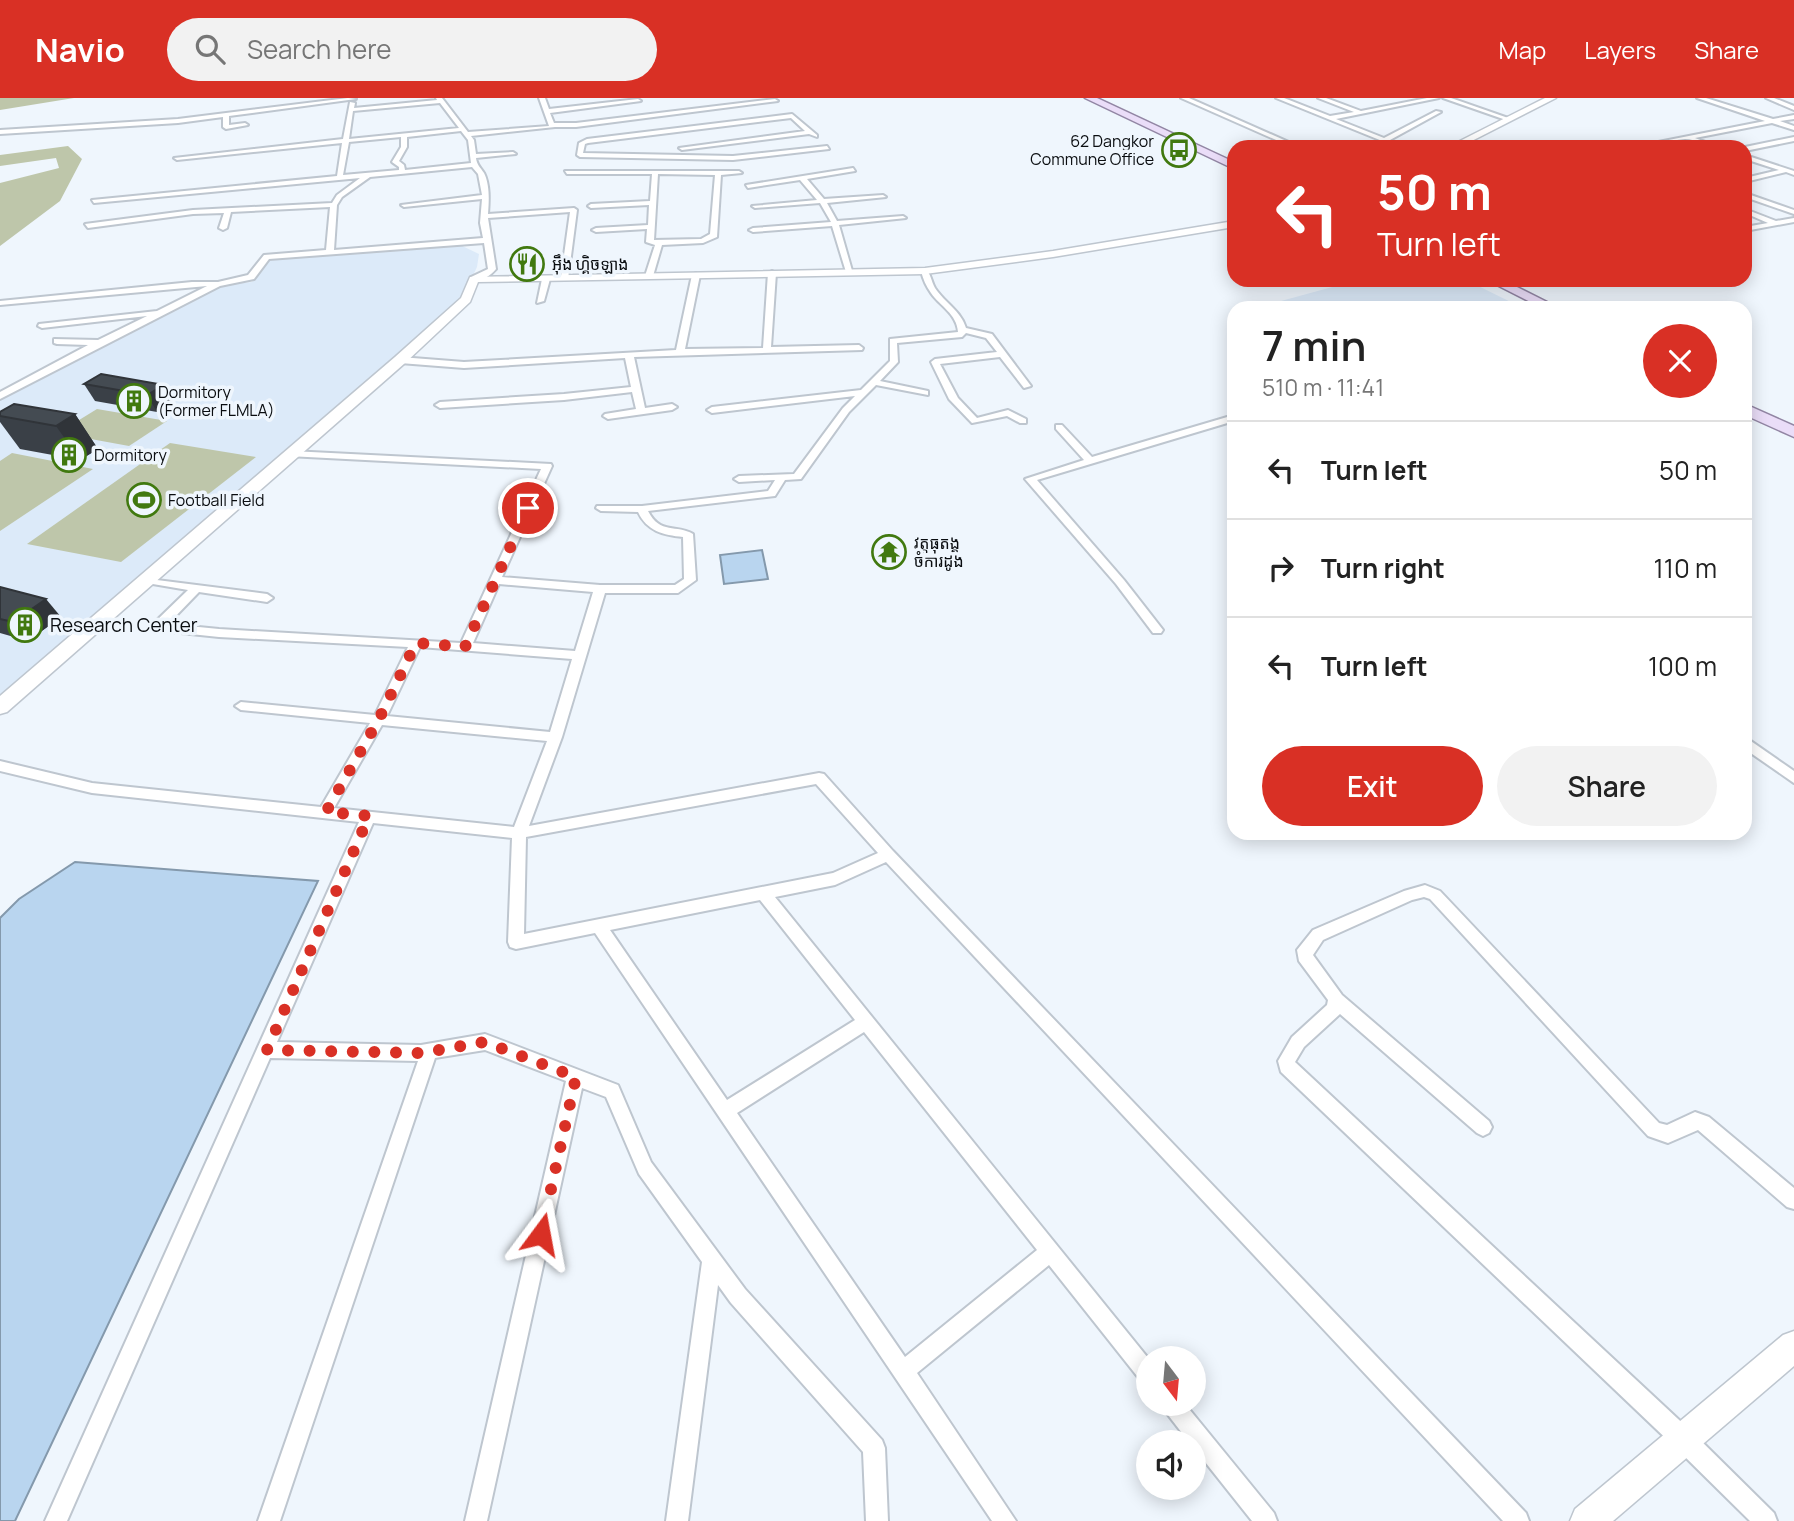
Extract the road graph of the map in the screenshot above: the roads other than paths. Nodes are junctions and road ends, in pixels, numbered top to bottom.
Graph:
1 (543, 98) edge
2 (1090, 98) edge
3 (1103, 98) edge
4 (1184, 98) edge
5 (1279, 98) edge
6 (1321, 98) edge
7 (1345, 98) edge
8 (1400, 98) edge
9 (1436, 98) edge
10 (1446, 98) edge
11 (1552, 98) edge
12 (1700, 98) edge
13 (1769, 98) edge
14 (353, 99) edge
15 (440, 99) edge
16 (638, 100) edge
17 (775, 101) dead end
18 (1329, 101) junction
19 (1412, 102) junction
20 (1794, 108) edge
21 (351, 110) junction
22 (548, 111) junction
23 (700, 111) junction
24 (677, 113) junction
25 (1360, 113) junction
26 (637, 114) junction
27 (226, 116) junction
28 (1794, 117) edge
29 (1330, 118) junction
30 (1508, 119) junction
31 (1767, 120) junction
32 (567, 124) junction
33 (245, 125) dead end
34 (553, 125) junction
35 (714, 126) junction
36 (1794, 128) edge
37 (466, 131) junction
38 (0, 132) edge
39 (810, 132) junction
40 (404, 134) junction
41 (1686, 137) junction
42 (1794, 139) edge
43 (1281, 140) edge
44 (1385, 140) joint
45 (1467, 140) edge
46 (1671, 140) edge
47 (1695, 140) edge
48 (345, 142) junction
49 (729, 142) junction
50 (682, 148) dead end
51 (1752, 148) edge
52 (513, 153) dead end
53 (473, 156) junction
54 (768, 156) junction
55 (1227, 156) edge
56 (177, 158) dead end
57 (733, 158) junction
58 (1752, 159) edge
59 (1227, 163) edge
60 (474, 165) junction
61 (770, 165) dead end
62 (402, 171) junction
63 (1791, 171) edge
64 (566, 172) dead end
65 (655, 173) junction
66 (718, 173) junction
67 (739, 173) dead end
68 (368, 175) junction
69 (340, 177) junction
70 (802, 178) junction
71 (1752, 179) edge
72 (772, 182) junction
73 (748, 186) dead end
74 (486, 197) junction
75 (883, 197) dead end
76 (1752, 198) edge
77 (1794, 199) edge
78 (94, 201) dead end
79 (824, 201) junction
80 (653, 203) junction
81 (334, 205) junction
82 (404, 205) dead end
83 (591, 205) dead end
84 (1772, 205) junction
85 (755, 206) dead end
86 (228, 211) junction
87 (1794, 212) edge
88 (1752, 214) edge
89 (484, 216) junction
90 (903, 218) dead end
91 (1794, 220) edge
92 (837, 223) junction
93 (1776, 223) junction
94 (88, 226) dead end
95 (1227, 226) edge
96 (651, 227) junction
97 (223, 228) dead end
98 (1752, 228) edge
99 (596, 230) dead end
100 (753, 230) dead end
101 (488, 240) junction
102 (659, 243) junction
103 (330, 252) junction
104 (925, 271) junction
105 (850, 272) junction
106 (772, 273) junction
107 (696, 275) junction
108 (649, 276) junction
109 (565, 277) junction
110 (474, 279) junction
111 (546, 279) junction
112 (218, 284) junction
113 (1496, 287) edge
114 (1500, 287) edge
115 (540, 301) dead end
116 (1520, 301) edge
117 (1535, 301) edge
118 (0, 303) edge
119 (162, 312) junction
120 (43, 326) dead end
121 (963, 330) junction
122 (57, 341) dead end
123 (99, 344) junction
124 (859, 348) dead end
125 (767, 350) junction
126 (680, 352) junction
127 (1002, 354) junction
128 (629, 355) junction
129 (400, 360) junction
130 (872, 382) junction
131 (1027, 386) dead end
132 (636, 389) junction
133 (862, 393) junction
134 (925, 393) dead end
135 (0, 396) edge
136 (1752, 401) edge
137 (440, 405) dead end
138 (672, 407) dead end
139 (712, 410) dead end
140 (641, 411) junction
141 (1752, 412) edge
142 (608, 416) dead end
143 (1227, 420) edge
144 (1023, 421) dead end
145 (1794, 421) edge
146 (1059, 427) dead end
147 (1794, 432) edge
148 (291, 454) junction
149 (1091, 462) junction
150 (782, 477) junction
151 (739, 479) dead end
152 (601, 508) dead end
153 (642, 509) junction
154 (145, 580) junction
155 (495, 580) junction
156 (196, 587) junction
157 (600, 589) junction
158 (267, 598) dead end
159 (1157, 630) dead end
160 (416, 643) junction
161 (465, 647) junction
162 (581, 656) junction
163 (0, 706) edge
164 (241, 706) dead end
165 (379, 719) junction
166 (555, 737) junction
167 (1752, 747) edge
168 (0, 766) edge
169 (1794, 778) edge
170 (326, 812) junction
171 (369, 816) junction
172 (519, 833) junction
173 (888, 855) junction
174 (764, 894) junction
175 (599, 926) junction
176 (1336, 1000) junction
177 (866, 1022) junction
178 (267, 1050) junction
179 (429, 1052) junction
180 (576, 1077) junction
181 (725, 1111) junction
182 (1483, 1127) dead end
183 (1794, 1200) edge
184 (1050, 1252) junction
185 (712, 1259) junction
186 (1794, 1346) edge
187 (1136, 1359) edge
188 (902, 1372) junction
189 (1182, 1416) edge
190 (1684, 1440) junction
191 (56, 1521) edge
192 (269, 1521) edge
193 (476, 1521) edge
194 (677, 1521) edge
195 (877, 1521) edge
196 (1005, 1521) edge
197 (1266, 1521) edge
198 (1518, 1521) edge
199 (1587, 1521) edge
200 (1766, 1521) edge

1 - 22 street
2 - 59 main road
3 - 55 main road
4 - 43 street
5 - 29 street
6 - 18 street
7 - 18 street
8 - 19 street
9 - 19 street
10 - 30 street
11 - 30 street
12 - 31 street
13 - 20 street
14 - 21 street
14 - 27 street
15 - 21 street
15 - 37 street
16 - 22 street
16 - 26 street
17 - 23 street
18 - 25 street
19 - 25 street
19 - 44 street
21 - 48 street
22 - 34 street
23 - 24 street
23 - 35 street
24 - 26 street
24 - 32 street
25 - 29 street
26 - 32 street
27 - 33 street
27 - 38 street
28 - 31 street
29 - 44 street
30 - 45 street
31 - 36 street
31 - 41 street
32 - 34 street
34 - 37 street
35 - 39 street
35 - 49 street
35 - 57 street
37 - 40 street
37 - 53 street
39 - 49 street
39 - 54 street
40 - 48 street
40 - 62 street
41 - 46 street
41 - 47 street
42 - 51 street
48 - 56 street
48 - 69 street
49 - 50 street
49 - 57 street
52 - 53 street
53 - 60 street
54 - 57 street
54 - 61 street
58 - 63 street
60 - 62 street
60 - 74 street
62 - 68 street
63 - 71 street
64 - 65 street
65 - 66 street
65 - 80 street
66 - 67 street
66 - 102 street
68 - 69 street
68 - 81 street
69 - 78 street
70 - 72 street
70 - 72 street
70 - 79 street
72 - 73 street
74 - 82 street
74 - 89 street
75 - 79 street
76 - 84 street
77 - 84 street
79 - 85 street
79 - 92 street
80 - 83 street
80 - 96 street
81 - 86 street
81 - 103 street
84 - 87 street
86 - 94 street
86 - 97 street
88 - 93 street
89 - 101 street
89 - 109 street
90 - 92 street
91 - 93 street
92 - 100 street
92 - 105 street
93 - 98 street
95 - 104 street
96 - 99 street
96 - 102 street
101 - 103 street
101 - 110 street
102 - 108 street
103 - 112 street
104 - 105 street
104 - 121 street
105 - 106 street
106 - 107 street
106 - 125 street
107 - 108 street
107 - 126 street
108 - 109 street
109 - 111 street
110 - 111 street
110 - 129 street
111 - 115 street
112 - 118 street
112 - 119 street
113 - 116 main road
114 - 117 main road
119 - 120 street
119 - 123 street
121 - 127 street
121 - 130 street
122 - 123 street
123 - 135 street
124 - 125 street
125 - 126 street
126 - 128 street
127 - 131 street
127 - 144 street
128 - 129 street
128 - 132 street
129 - 148 street
130 - 133 street
130 - 134 street
132 - 137 street
132 - 140 street
133 - 139 street
133 - 150 street
136 - 145 main road
138 - 140 street
140 - 142 street
141 - 147 main road
143 - 149 street
146 - 149 street
148 - 154 street
148 - 155 street
149 - 159 street
150 - 151 street
150 - 153 street
152 - 153 street
153 - 157 street
154 - 156 street
154 - 163 street
155 - 157 street
155 - 161 street
156 - 158 street
156 - 160 street
157 - 162 street
160 - 161 street
160 - 165 street
161 - 162 street
162 - 166 street
164 - 165 street
165 - 166 street
165 - 170 street
166 - 172 street
167 - 169 street
168 - 170 street
170 - 171 street
171 - 172 street
171 - 178 street
172 - 173 street
172 - 175 street
173 - 174 street
173 - 198 street
174 - 175 street
174 - 177 street
175 - 181 street
176 - 182 street
176 - 183 street
176 - 190 street
177 - 181 street
177 - 184 street
178 - 179 street
178 - 191 street
179 - 180 street
179 - 192 street
180 - 185 street
180 - 193 street
181 - 188 street
184 - 187 street
184 - 188 street
185 - 194 street
185 - 195 street
186 - 190 street
188 - 196 street
189 - 197 street
190 - 199 street
190 - 200 street

